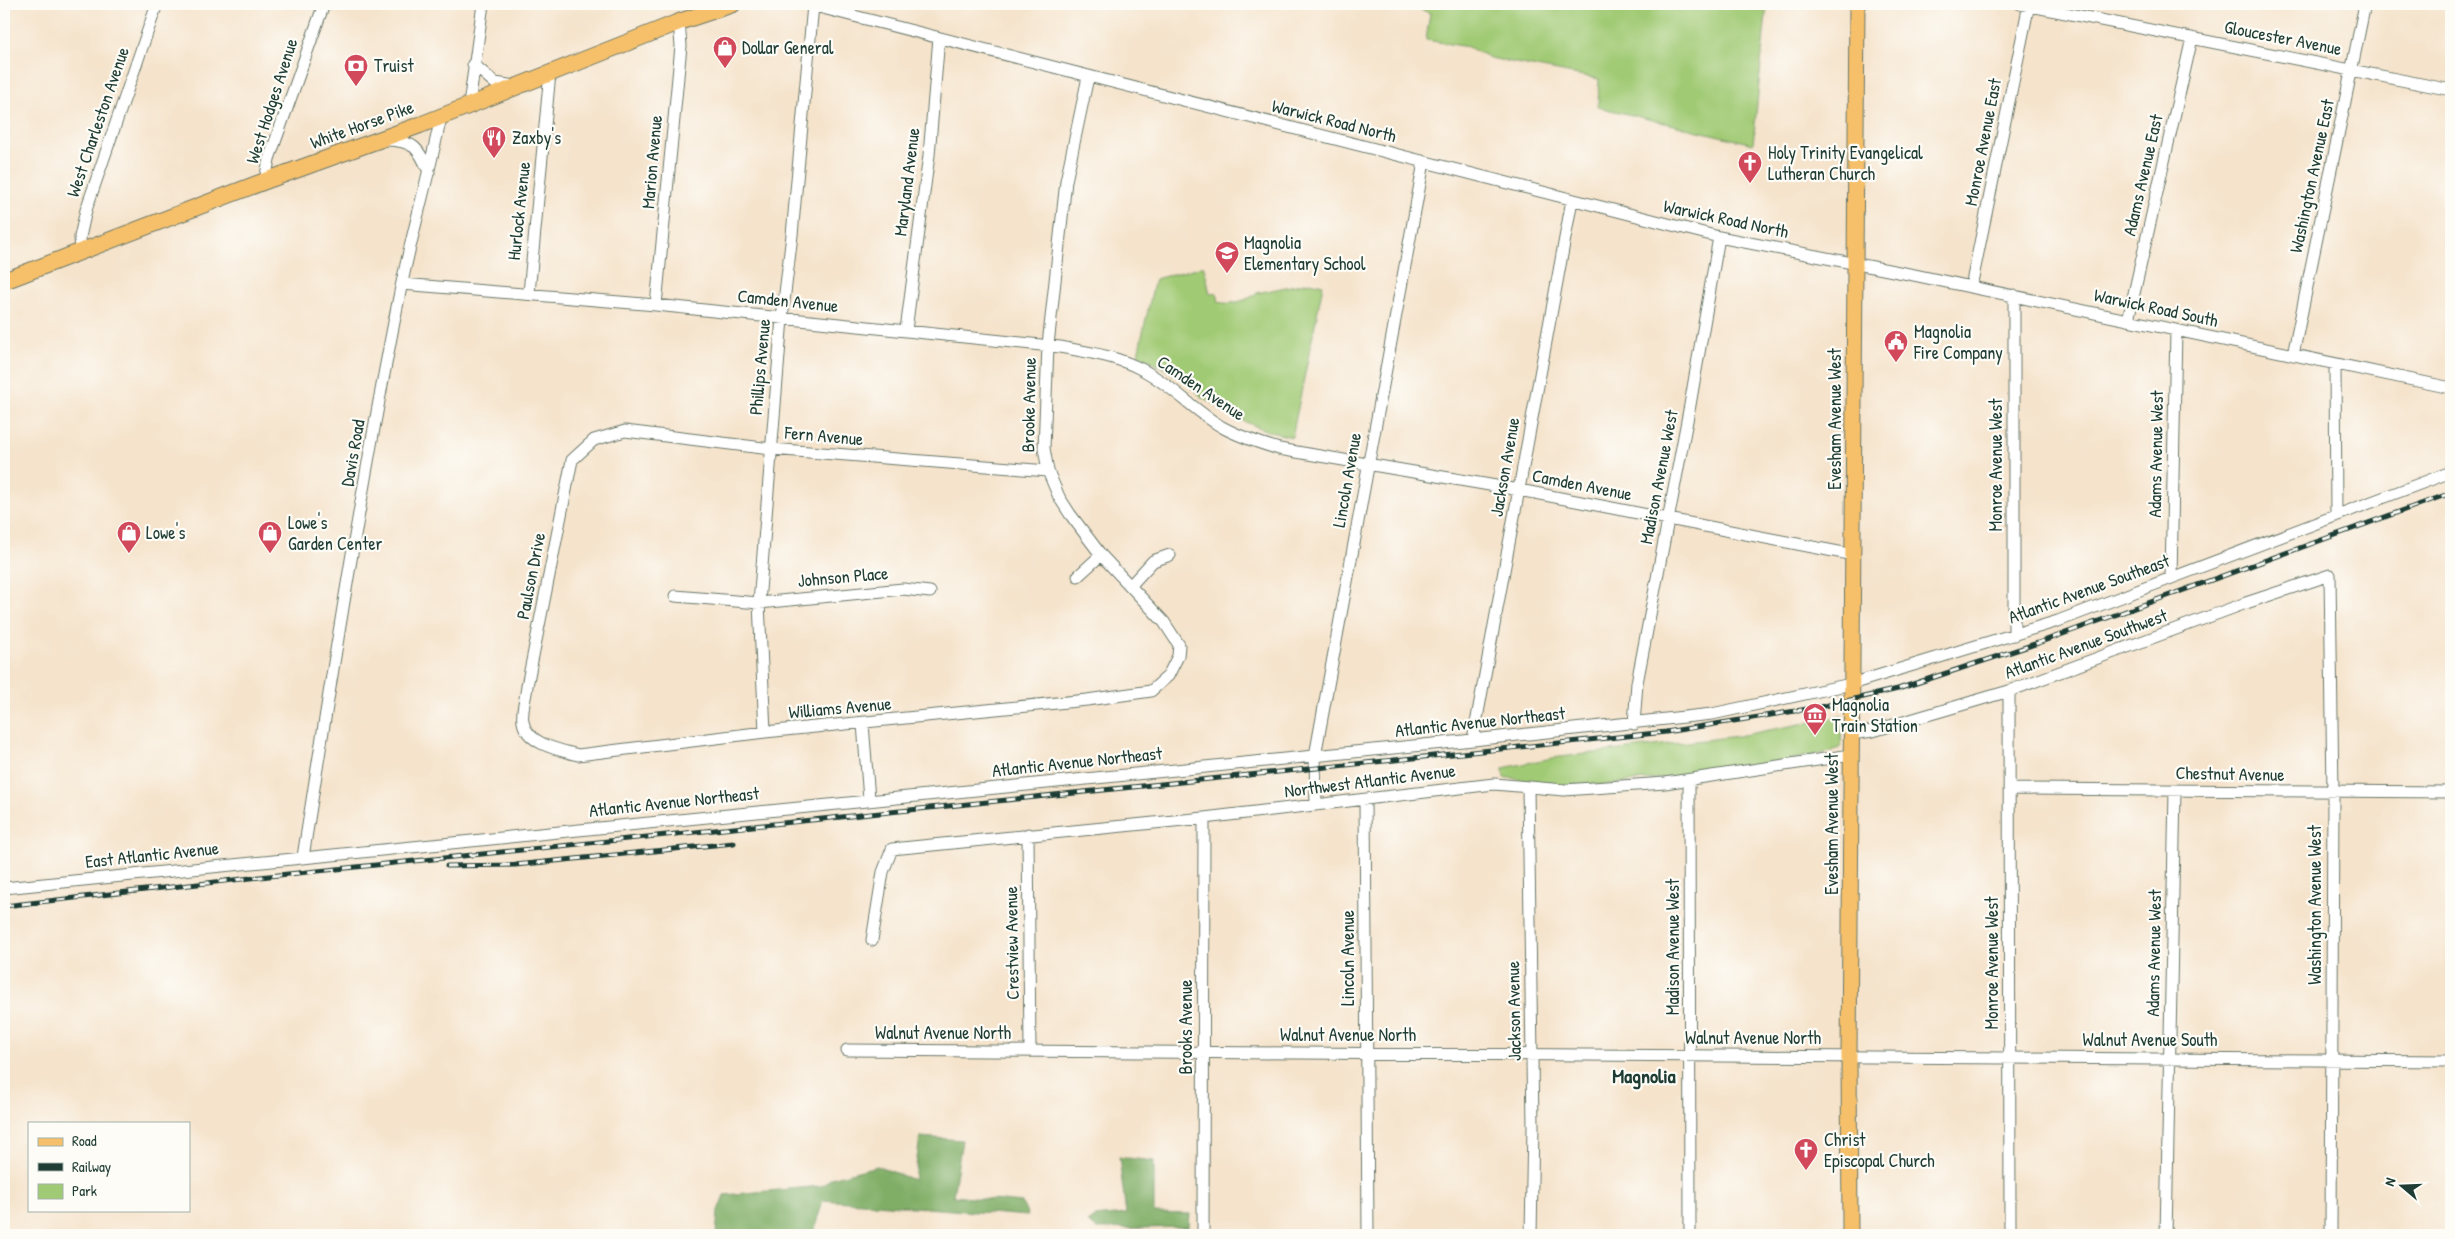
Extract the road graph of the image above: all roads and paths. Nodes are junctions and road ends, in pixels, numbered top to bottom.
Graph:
1 (157, 4) edge
2 (324, 4) edge
3 (483, 4) edge
4 (733, 4) edge
5 (810, 4) edge
6 (1857, 4) edge
7 (2026, 4) edge
8 (2364, 4) edge
9 (679, 22) junction
10 (938, 38) junction
11 (2192, 38) junction
12 (474, 64) junction
13 (2351, 70) junction
14 (550, 73) junction
15 (1088, 77) junction
16 (517, 86) junction
17 (2451, 90) edge
18 (469, 105) junction
19 (441, 117) junction
20 (382, 140) junction
21 (1424, 162) junction
22 (429, 172) junction
23 (265, 181) junction
24 (1572, 200) junction
25 (1719, 237) junction
26 (81, 252) junction
27 (1854, 263) junction
28 (4, 281) edge
29 (402, 284) junction
30 (1971, 287) junction
31 (528, 294) junction
32 (2014, 295) junction
33 (656, 306) junction
34 (782, 318) junction
35 (2128, 320) junction
36 (906, 330) junction
37 (2176, 330) junction
38 (1048, 345) junction
39 (2293, 355) junction
40 (2335, 364) junction
41 (2451, 388) edge
42 (600, 439) joint
43 (771, 449) junction
44 (1367, 465) junction
45 (1048, 471) junction
46 (2451, 472) edge
47 (1519, 490) junction
48 (2336, 516) junction
49 (1669, 519) junction
50 (1101, 555) junction
51 (1170, 555) dead end
52 (1854, 556) junction
53 (1078, 576) dead end
54 (2330, 576) joint
55 (2171, 578) junction
56 (1130, 586) junction
57 (930, 592) dead end
58 (675, 596) dead end
59 (759, 603) junction
60 (2014, 635) junction
61 (1158, 684) joint
62 (1851, 684) junction
63 (2010, 691) junction
64 (863, 724) junction
65 (1634, 724) junction
66 (765, 732) junction
67 (528, 733) joint
68 (1851, 734) junction
69 (1473, 740) junction
70 (1851, 755) junction
71 (1315, 756) junction
72 (1689, 780) junction
73 (1528, 786) junction
74 (2009, 789) junction
75 (2175, 790) junction
76 (2333, 792) junction
77 (2451, 792) edge
78 (869, 800) junction
79 (1365, 800) junction
80 (1316, 805) junction
81 (1204, 818) junction
82 (1028, 834) junction
83 (303, 857) junction
84 (4, 888) edge
85 (872, 940) dead end
86 (847, 1050) dead end
87 (1030, 1051) junction
88 (1205, 1051) junction
89 (1366, 1052) junction
90 (1532, 1054) junction
91 (1690, 1055) junction
92 (1849, 1056) junction
93 (2010, 1056) junction
94 (2170, 1057) junction
95 (2332, 1059) junction
96 (2451, 1061) edge
97 (1203, 1235) edge
98 (1368, 1235) edge
99 (1531, 1235) edge
100 (1690, 1235) edge
101 (1850, 1235) edge
102 (2010, 1235) edge
103 (2166, 1235) edge
104 (2331, 1235) edge

1 - 26 street, West Charleston Avenue
2 - 23 street, West Hodges Avenue
3 - 12 street
4 - 9 highway, White Horse Pike
5 - 10 street, Warwick Road North
5 - 34 street, Phillips Avenue
6 - 27 main road, Evesham Avenue West
7 - 11 street, Gloucester Avenue
7 - 30 street, Monroe Avenue East
8 - 13 street, Washington Avenue East
9 - 14 highway, White Horse Pike
9 - 33 street, Marion Avenue
10 - 15 street, Warwick Road North
10 - 36 street, Maryland Avenue
11 - 13 street, Gloucester Avenue
11 - 35 street, Adams Avenue East
12 - 16 street
12 - 18 street
13 - 17 street, Gloucester Avenue
13 - 39 street, Washington Avenue East
14 - 16 highway, White Horse Pike
14 - 31 street, Hurlock Avenue
15 - 21 street, Warwick Road North
15 - 38 street, Brooke Avenue
16 - 18 highway, White Horse Pike
18 - 19 highway, White Horse Pike
19 - 20 highway, White Horse Pike
19 - 22 street, Davis Road
20 - 22 street
20 - 23 highway, White Horse Pike
21 - 24 street, Warwick Road North
21 - 44 street, Lincoln Avenue
22 - 29 street, Davis Road
23 - 26 highway, White Horse Pike
24 - 25 street, Warwick Road North
24 - 47 street, Jackson Avenue
25 - 27 street, Warwick Road North
25 - 49 street, Madison Avenue West
26 - 28 highway, White Horse Pike
27 - 30 street, Warwick Road South
27 - 52 main road, Evesham Avenue West
29 - 31 street, Camden Avenue
29 - 83 street, Davis Road
30 - 32 street, Warwick Road South
31 - 33 street, Camden Avenue
32 - 35 street, Warwick Road South
32 - 60 street, Monroe Avenue West
33 - 34 street, Camden Avenue
34 - 36 street, Camden Avenue
34 - 43 street, Phillips Avenue
35 - 37 street, Warwick Road South
36 - 38 street, Camden Avenue
37 - 39 street, Warwick Road South
37 - 55 street, Adams Avenue West
38 - 44 street, Camden Avenue
38 - 45 street, Brooke Avenue
39 - 40 street, Warwick Road South
40 - 41 street, Warwick Road South
40 - 48 street
42 - 43 street, Fern Avenue
42 - 67 street, Paulson Drive
43 - 45 street, Fern Avenue
43 - 59 street, Phillips Avenue
44 - 47 street, Camden Avenue
44 - 71 street, Lincoln Avenue
45 - 50 street, Brooke Avenue
46 - 48 street, Atlantic Avenue Southeast
47 - 49 street, Camden Avenue
47 - 69 street, Jackson Avenue
48 - 55 street, Atlantic Avenue Southeast
49 - 52 street, Camden Avenue
49 - 65 street, Madison Avenue West
50 - 53 street
50 - 56 street, Brooke Avenue
51 - 56 street
52 - 62 main road, Evesham Avenue West
54 - 63 street, Atlantic Avenue Southwest
54 - 76 street, Washington Avenue West
55 - 60 street, Atlantic Avenue Southeast
56 - 61 street, Brooke Avenue
57 - 59 street, Johnson Place
58 - 59 street, Johnson Place
59 - 66 street, Phillips Avenue
60 - 62 street, Atlantic Avenue Southeast
61 - 64 street, Williams Avenue
62 - 65 street, Atlantic Avenue Northeast
62 - 68 main road, Evesham Avenue West
63 - 68 street, Atlantic Avenue Southwest
63 - 74 street, Monroe Avenue West
64 - 66 street, Williams Avenue
64 - 78 street
65 - 69 street, Atlantic Avenue Northeast
66 - 67 street, Williams Avenue
68 - 70 main road, Evesham Avenue West
69 - 71 street, Atlantic Avenue Northeast
70 - 72 street, Northwest Atlantic Avenue
70 - 92 main road, Evesham Avenue West
71 - 78 street, Atlantic Avenue Northeast
71 - 80 street, Lincoln Avenue
72 - 73 street, Northwest Atlantic Avenue
72 - 91 street, Madison Avenue West
73 - 79 street, Northwest Atlantic Avenue
73 - 90 street, Jackson Avenue
74 - 75 street, Chestnut Avenue
74 - 93 street, Monroe Avenue West
75 - 76 street, Chestnut Avenue
75 - 94 street, Adams Avenue West
76 - 77 street, Chestnut Avenue
76 - 95 street, Washington Avenue West
78 - 83 street, Atlantic Avenue Northeast
79 - 80 street, Northwest Atlantic Avenue
79 - 89 street, Lincoln Avenue
80 - 81 street, Northwest Atlantic Avenue
81 - 82 street, Northwest Atlantic Avenue
81 - 88 street, Brooks Avenue
82 - 85 street, Northwest Atlantic Avenue
82 - 87 street, Crestview Avenue
83 - 84 street, East Atlantic Avenue
86 - 87 street, Walnut Avenue North
87 - 88 street, Walnut Avenue North
88 - 89 street, Walnut Avenue North
88 - 97 street, Brooks Avenue
89 - 90 street, Walnut Avenue North
89 - 98 street, Lincoln Avenue
90 - 91 street, Walnut Avenue North
90 - 99 street, Jackson Avenue
91 - 92 street, Walnut Avenue North
91 - 100 street, Madison Avenue West
92 - 93 street, Walnut Avenue South
92 - 101 main road, Evesham Avenue West
93 - 94 street, Walnut Avenue South
93 - 102 street, Monroe Avenue West
94 - 95 street, Walnut Avenue South
94 - 103 street, Adams Avenue West
95 - 96 street, Walnut Avenue South
95 - 104 street, Washington Avenue West

